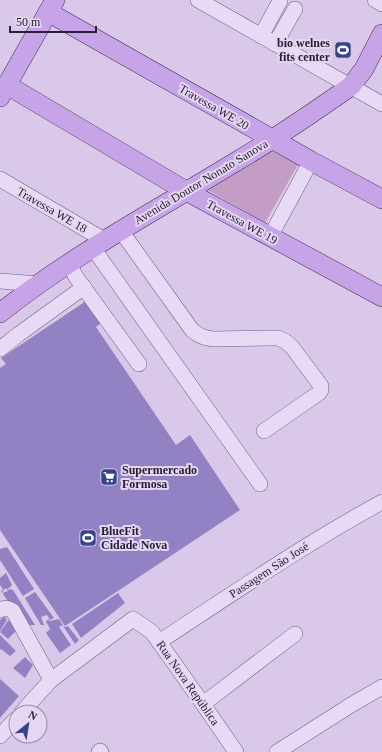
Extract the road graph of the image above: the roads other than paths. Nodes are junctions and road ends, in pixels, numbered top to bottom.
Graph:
1 (198, 0) edge
2 (375, 0) edge
3 (280, 1) edge
4 (382, 4) edge
5 (52, 6) edge
6 (295, 9) dead end
7 (382, 34) edge
8 (261, 36) junction
9 (275, 44) junction
10 (351, 86) junction
11 (2, 88) edge
12 (382, 104) edge
13 (272, 140) junction
14 (311, 161) junction
15 (0, 179) edge
16 (186, 191) junction
17 (382, 199) edge
18 (121, 231) junction
19 (270, 237) junction
20 (99, 244) junction
21 (68, 264) junction
22 (0, 281) edge
23 (38, 284) junction
24 (84, 287) junction
25 (382, 297) edge
26 (0, 313) edge
27 (0, 349) edge
28 (139, 364) dead end
29 (264, 431) dead end
30 (260, 484) dead end
31 (382, 502) edge
32 (4, 609) edge
33 (295, 634) dead end
34 (159, 642) junction
35 (51, 680) junction
36 (382, 687) edge
37 (29, 704) edge
38 (203, 704) junction
39 (8, 728) edge
40 (0, 736) edge
41 (236, 752) edge
42 (277, 752) edge

1 - 8 street
2 - 4 street
3 - 8 street
5 - 11 main road
5 - 13 main road, Travessa WE 20
6 - 9 street
7 - 10 main road, Avenida Doutor Nonato Sanova
8 - 9 street
9 - 10 street
10 - 12 street
10 - 13 main road, Avenida Doutor Nonato Sanova
11 - 16 main road, Travessa WE 19
13 - 14 main road, Travessa WE 20
13 - 16 main road, Avenida Doutor Nonato Sanova
14 - 17 main road, Travessa WE 20
14 - 19 street
15 - 20 street, Travessa WE 18
16 - 18 main road, Avenida Doutor Nonato Sanova
16 - 19 main road, Travessa WE 19
18 - 20 main road, Avenida Doutor Nonato Sanova
18 - 29 street
19 - 25 main road, Travessa WE 19
20 - 21 main road, Avenida Doutor Nonato Sanova
20 - 30 street
21 - 23 main road, Avenida Doutor Nonato Sanova
21 - 24 street
22 - 23 street
23 - 26 main road, Avenida Doutor Nonato Sanova
24 - 27 street
24 - 28 street
31 - 34 street, Passagem São José
32 - 35 street
33 - 38 street
34 - 35 street, Rua Nova República
34 - 38 street, Rua Nova República
35 - 37 street
36 - 42 street
38 - 41 street, Rua Nova República
39 - 40 street

